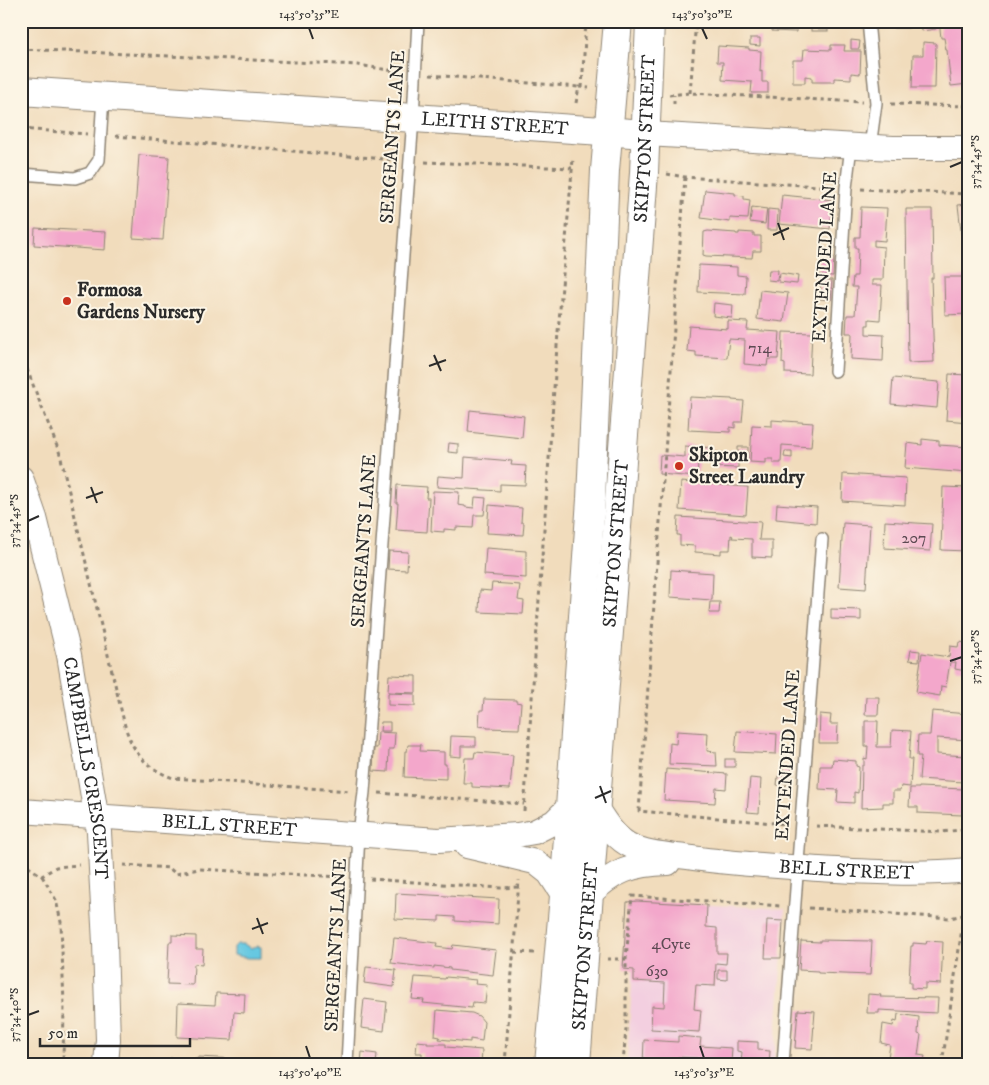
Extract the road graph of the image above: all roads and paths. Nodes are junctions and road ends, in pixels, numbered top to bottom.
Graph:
1 (418, 21) edge
2 (586, 21) edge
3 (618, 21) edge
4 (650, 21) edge
5 (696, 21) edge
6 (868, 21) edge
7 (21, 48) edge
8 (416, 74) junction
9 (580, 87) junction
10 (593, 89) dead end
11 (21, 91) edge
12 (674, 94) junction
13 (690, 94) junction
14 (667, 95) dead end
15 (104, 97) junction
16 (576, 103) dead end
17 (876, 103) junction
18 (674, 104) dead end
19 (968, 106) edge
20 (413, 118) junction
21 (21, 130) edge
22 (608, 131) junction
23 (646, 134) junction
24 (101, 135) junction
25 (860, 146) junction
26 (968, 148) edge
27 (572, 159) dead end
28 (409, 161) junction
29 (573, 167) junction
30 (21, 174) edge
31 (666, 174) dead end
32 (685, 177) junction
33 (846, 188) junction
34 (968, 194) edge
35 (21, 354) edge
36 (835, 371) dead end
37 (21, 478) edge
38 (822, 539) dead end
39 (364, 792) junction
40 (524, 804) junction
41 (582, 806) junction
42 (639, 810) dead end
43 (21, 811) edge
44 (96, 815) junction
45 (359, 834) junction
46 (523, 834) junction
47 (438, 840) junction
48 (522, 858) junction
49 (21, 862) edge
50 (728, 863) junction
51 (101, 864) junction
52 (798, 868) junction
53 (968, 870) edge
54 (42, 876) junction
55 (357, 878) junction
56 (519, 887) junction
57 (576, 896) junction
58 (632, 896) dead end
59 (964, 915) dead end
60 (514, 952) junction
61 (544, 954) dead end
62 (600, 959) dead end
63 (626, 959) junction
64 (63, 1064) edge
65 (106, 1064) edge
66 (347, 1064) edge
67 (505, 1064) edge
68 (550, 1064) edge
69 (576, 1064) edge
70 (623, 1064) edge
71 (783, 1064) edge
72 (942, 1064) edge

1 - 8 lane, SERGEANTS LANE
2 - 9 path
3 - 22 main road, SKIPTON STREET
4 - 23 main road, SKIPTON STREET
5 - 13 path
6 - 17 lane, EXTENDED LANE
7 - 8 path
8 - 9 path
8 - 20 lane, SERGEANTS LANE
9 - 10 path
9 - 16 path
11 - 15 main road, LEITH STREET
12 - 13 path
12 - 14 path
12 - 18 path
13 - 17 path
15 - 20 main road, LEITH STREET
15 - 24 lane
17 - 19 path
17 - 25 lane, EXTENDED LANE
20 - 22 main road, LEITH STREET
20 - 28 lane, SERGEANTS LANE
21 - 24 path
22 - 23 main road, LEITH STREET
22 - 41 main road, SKIPTON STREET
23 - 25 street, LEITH STREET
23 - 41 main road, SKIPTON STREET
24 - 28 path
24 - 30 lane
25 - 26 street, LEITH STREET
25 - 33 lane, EXTENDED LANE
27 - 29 path
28 - 29 path
28 - 39 lane, SERGEANTS LANE
29 - 40 path
31 - 32 path
32 - 33 path
32 - 42 path
33 - 34 path
33 - 36 lane, EXTENDED LANE
35 - 39 path
37 - 44 street, CAMPBELLS CRESCENT
38 - 52 lane, EXTENDED LANE
39 - 40 path
39 - 45 lane, SERGEANTS LANE
40 - 46 path
41 - 46 street, BELL STREET
41 - 50 street, BELL STREET
41 - 57 main road, SKIPTON STREET
43 - 44 street, BELL STREET
44 - 45 street, BELL STREET
44 - 51 street, CAMPBELLS CRESCENT
45 - 47 street, BELL STREET
45 - 55 lane, SERGEANTS LANE
46 - 47 street, BELL STREET
47 - 48 street, BELL STREET
48 - 56 path
48 - 57 street, BELL STREET
49 - 54 path
50 - 52 street, BELL STREET
50 - 57 street, BELL STREET
51 - 54 path
51 - 55 path
51 - 65 street, CAMPBELLS CRESCENT
52 - 53 street, BELL STREET
52 - 71 lane, EXTENDED LANE
54 - 64 path
55 - 56 path
55 - 66 lane, SERGEANTS LANE
56 - 60 path
57 - 68 main road, SKIPTON STREET
57 - 69 main road, SKIPTON STREET
58 - 63 path
59 - 72 path
60 - 61 path
60 - 67 path
62 - 63 path
63 - 70 path

